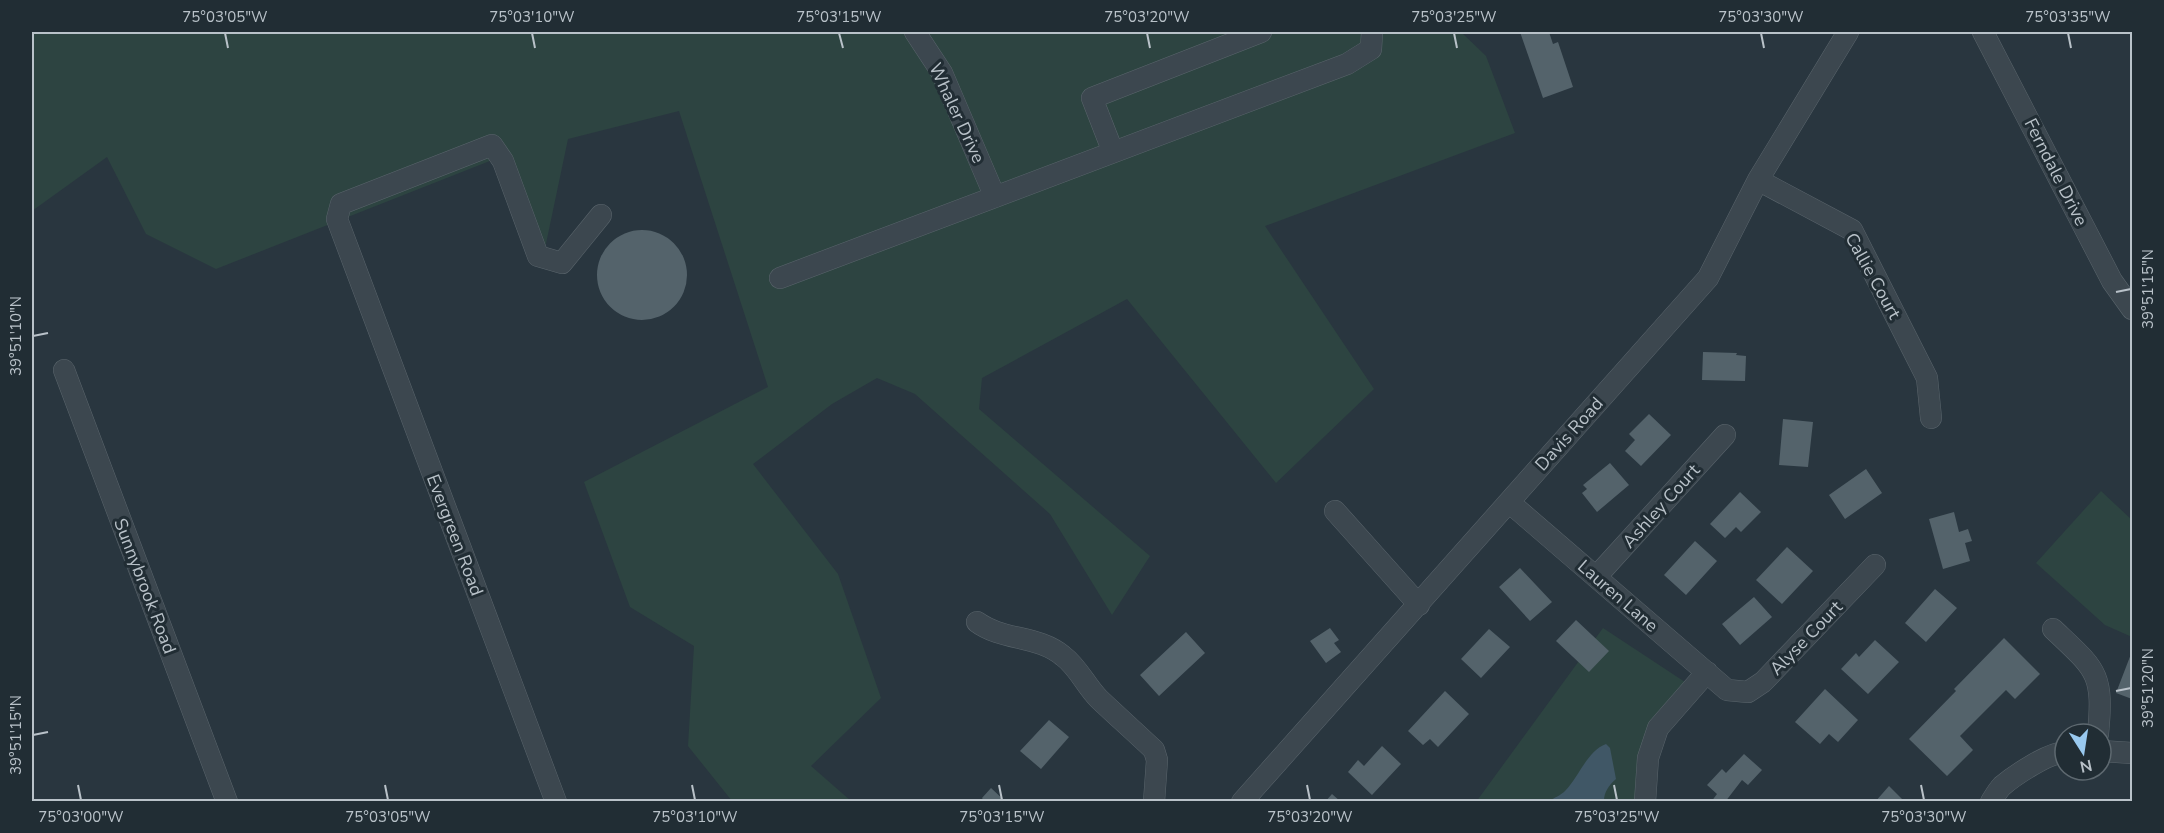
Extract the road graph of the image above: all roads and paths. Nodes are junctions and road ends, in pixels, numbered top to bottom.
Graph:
1 (915, 32) edge
2 (1261, 32) edge
3 (1372, 32) edge
4 (1848, 32) edge
5 (1983, 32) edge
6 (1113, 152) junction
7 (1758, 180) junction
8 (995, 197) junction
9 (601, 214) dead end
10 (780, 279) dead end
11 (2133, 309) edge
12 (64, 370) dead end
13 (1931, 418) dead end
14 (1725, 435) dead end
15 (1510, 503) junction
16 (1335, 511) dead end
17 (1875, 565) dead end
18 (1596, 578) junction
19 (1419, 605) junction
20 (977, 622) dead end
21 (2053, 629) dead end
22 (1707, 672) junction
23 (1727, 690) joint
24 (2099, 722) edge
25 (2113, 752) edge
26 (2133, 753) edge
27 (2053, 756) edge
28 (227, 801) edge
29 (556, 801) edge
30 (1154, 801) edge
31 (1242, 801) edge
32 (1645, 801) edge
33 (1991, 801) edge

1 - 8 street, Whaler Drive
2 - 6 street
3 - 6 street
4 - 7 street, Davis Road
5 - 11 street, Ferndale Drive
6 - 8 street
7 - 13 street, Callie Court
7 - 15 street, Davis Road
8 - 10 street
9 - 29 street, Evergreen Road
12 - 28 street, Sunnybrook Road
14 - 18 street, Ashley Court
15 - 18 street, Lauren Lane
15 - 19 street, Davis Road
16 - 19 street
17 - 23 street, Alyse Court
18 - 22 street, Lauren Lane
19 - 31 street, Davis Road
20 - 30 street
21 - 24 street
22 - 23 street, Lauren Lane
22 - 32 street
25 - 26 street
27 - 33 street

